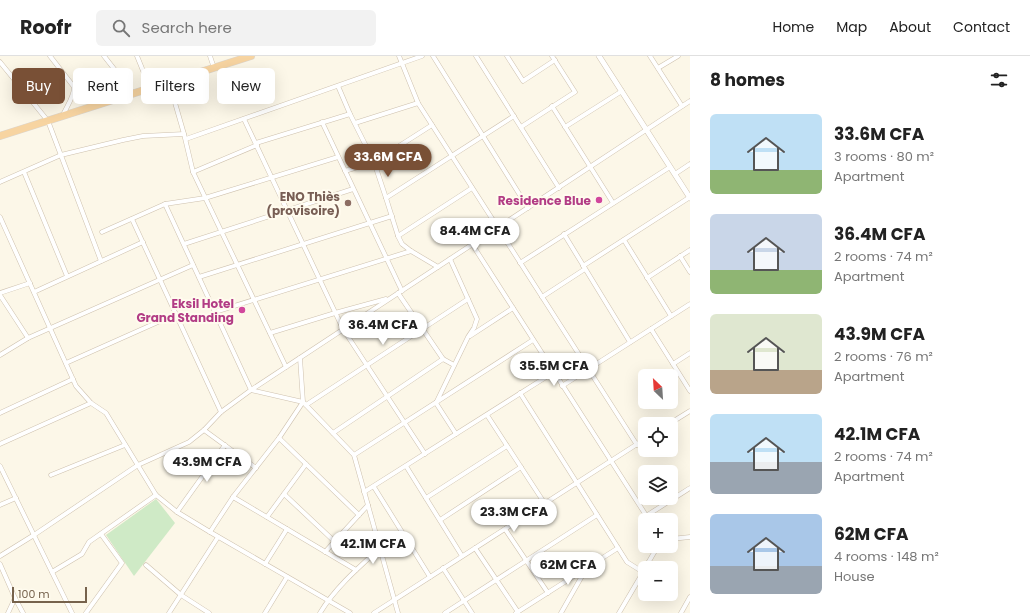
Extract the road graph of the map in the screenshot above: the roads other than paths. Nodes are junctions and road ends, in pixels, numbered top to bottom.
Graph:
1 (50, 56) edge
2 (104, 56) edge
3 (137, 56) edge
4 (210, 56) edge
5 (251, 56) edge
6 (399, 56) edge
7 (422, 56) edge
8 (433, 56) edge
9 (476, 56) edge
10 (507, 56) edge
11 (552, 56) edge
12 (599, 56) edge
13 (650, 56) edge
14 (678, 56) edge
15 (555, 60) junction
16 (0, 62) edge
17 (402, 63) junction
18 (113, 68) edge
19 (142, 68) edge
20 (214, 68) junction
21 (658, 68) junction
22 (209, 70) edge
23 (338, 86) junction
24 (141, 91) edge
25 (622, 92) junction
26 (133, 93) edge
27 (690, 101) edge
28 (418, 103) junction
29 (98, 104) edge
30 (175, 104) edge
31 (552, 106) junction
32 (682, 106) junction
33 (350, 114) junction
34 (63, 115) junction
35 (514, 116) junction
36 (244, 118) junction
37 (48, 121) junction
38 (322, 122) junction
39 (355, 123) junction
40 (432, 125) junction
41 (520, 127) junction
42 (565, 128) junction
43 (646, 130) junction
44 (184, 134) junction
45 (0, 136) edge
46 (483, 136) junction
47 (186, 139) junction
48 (256, 144) junction
49 (61, 155) junction
50 (452, 156) junction
51 (338, 157) junction
52 (374, 162) junction
53 (690, 164) edge
54 (670, 166) junction
55 (590, 167) junction
56 (345, 171) junction
57 (24, 172) junction
58 (193, 172) junction
59 (675, 174) junction
60 (272, 178) junction
61 (0, 182) edge
62 (472, 188) junction
63 (558, 188) junction
64 (354, 189) junction
65 (205, 198) junction
66 (386, 198) junction
67 (690, 198) edge
68 (613, 203) junction
69 (165, 204) junction
70 (528, 208) junction
71 (287, 211) junction
72 (392, 216) junction
73 (0, 217) edge
74 (132, 219) junction
75 (369, 223) junction
76 (4, 225) junction
77 (0, 228) edge
78 (498, 228) junction
79 (102, 232) dead end
80 (221, 232) junction
81 (564, 234) junction
82 (398, 236) junction
83 (624, 240) junction
84 (143, 242) junction
85 (184, 244) junction
86 (303, 244) junction
87 (472, 244) junction
88 (690, 250) edge
89 (411, 251) junction
90 (680, 256) junction
91 (386, 258) junction
92 (450, 259) junction
93 (101, 261) junction
94 (520, 263) junction
95 (193, 265) junction
96 (237, 265) junction
97 (438, 267) junction
98 (584, 268) junction
99 (690, 272) edge
100 (67, 276) junction
101 (199, 277) junction
102 (648, 278) junction
103 (160, 279) junction
104 (319, 279) junction
105 (30, 283) junction
106 (34, 292) junction
107 (400, 292) junction
108 (0, 294) edge
109 (542, 297) junction
110 (391, 298) junction
111 (253, 300) junction
112 (468, 300) junction
113 (690, 304) edge
114 (513, 308) junction
115 (215, 312) junction
116 (335, 313) junction
117 (176, 314) junction
118 (671, 316) junction
119 (50, 328) junction
120 (343, 329) junction
121 (423, 329) junction
122 (651, 329) junction
123 (270, 334) junction
124 (468, 337) junction
125 (28, 338) junction
126 (533, 340) junction
127 (630, 342) junction
128 (690, 353) edge
129 (0, 355) edge
130 (300, 358) junction
131 (443, 360) junction
132 (66, 363) junction
133 (673, 364) junction
134 (454, 365) junction
135 (367, 366) junction
136 (286, 367) junction
137 (588, 369) junction
138 (554, 372) junction
139 (73, 379) junction
140 (562, 386) junction
141 (251, 390) junction
142 (690, 391) edge
143 (520, 393) junction
144 (387, 397) junction
145 (91, 403) junction
146 (436, 403) junction
147 (304, 404) junction
148 (690, 411) edge
149 (221, 412) junction
150 (0, 413) edge
151 (487, 415) junction
152 (678, 418) edge
153 (404, 423) junction
154 (204, 430) junction
155 (332, 433) junction
156 (456, 434) junction
157 (279, 438) junction
158 (0, 444) edge
159 (125, 445) junction
160 (224, 445) junction
161 (637, 445) joint
162 (507, 446) junction
163 (425, 454) junction
164 (354, 455) junction
165 (611, 461) junction
166 (306, 464) junction
167 (138, 465) junction
168 (0, 466) edge
169 (406, 466) junction
170 (521, 467) junction
171 (256, 468) junction
172 (51, 475) dead end
173 (577, 483) junction
174 (374, 487) junction
175 (690, 488) edge
176 (364, 492) junction
177 (284, 494) junction
178 (156, 495) junction
179 (234, 497) junction
180 (16, 498) junction
181 (426, 498) junction
182 (545, 504) junction
183 (0, 505) edge
184 (368, 505) junction
185 (177, 512) junction
186 (644, 513) edge
187 (651, 513) edge
188 (359, 515) junction
189 (597, 515) junction
190 (267, 517) junction
191 (440, 520) junction
192 (288, 529) junction
193 (505, 529) junction
194 (210, 532) junction
195 (101, 534) junction
196 (34, 535) junction
197 (218, 537) junction
198 (690, 537) edge
199 (678, 538) edge
200 (334, 541) junction
201 (380, 548) junction
202 (475, 548) junction
203 (618, 548) junction
204 (325, 552) junction
205 (0, 556) edge
206 (462, 556) junction
207 (526, 561) junction
208 (0, 564) edge
209 (265, 564) junction
210 (146, 565) dead end
211 (638, 566) edge
212 (588, 567) junction
213 (444, 568) junction
214 (356, 570) junction
215 (52, 572) junction
216 (287, 576) junction
217 (430, 577) junction
218 (496, 580) junction
219 (638, 580) edge
220 (548, 593) junction
221 (181, 595) junction
222 (690, 597) edge
223 (15, 598) junction
224 (328, 600) junction
225 (394, 600) junction
226 (464, 601) junction
227 (8, 613) edge
228 (23, 613) edge
229 (72, 613) edge
230 (86, 613) edge
231 (169, 613) edge
232 (209, 613) edge
233 (267, 613) edge
234 (320, 613) edge
235 (350, 613) edge
236 (374, 613) edge
237 (398, 613) edge
238 (445, 613) edge
239 (472, 613) edge
240 (517, 613) edge
241 (561, 613) edge
242 (620, 613) edge
243 (681, 613) edge

1 - 34 street
2 - 18 street
3 - 19 street
4 - 20 street
5 - 20 highway
6 - 17 street
7 - 17 street
8 - 46 street
9 - 35 street
10 - 15 street
11 - 15 street
12 - 25 street
13 - 21 street
14 - 21 street
15 - 31 street
16 - 37 street
17 - 23 street
17 - 28 street
20 - 22 highway
21 - 32 street
23 - 33 street
23 - 36 street
24 - 26 highway
25 - 42 street
25 - 43 street
27 - 32 street
28 - 39 street
28 - 40 street
29 - 34 highway
30 - 44 street
31 - 41 street
31 - 42 street
32 - 43 street
33 - 38 street
33 - 39 street
34 - 37 highway
35 - 41 street
35 - 46 street
36 - 47 street
36 - 48 street
37 - 45 highway
37 - 49 street
38 - 48 street
38 - 51 street
39 - 52 street
40 - 50 street
40 - 52 street
41 - 63 street
42 - 55 street
43 - 54 street
43 - 55 street
44 - 47 street
44 - 49 street
46 - 50 street
46 - 70 street
47 - 58 street
48 - 58 street
48 - 60 street
49 - 57 street
49 - 93 street
50 - 62 street
50 - 66 street
51 - 56 street
51 - 60 street
52 - 56 street
52 - 66 street
53 - 59 street
54 - 59 street
54 - 68 street
55 - 63 street
55 - 68 street
56 - 64 street
57 - 61 street
57 - 100 street
58 - 65 street
59 - 67 street
60 - 65 street
60 - 71 street
62 - 78 street
62 - 82 street
63 - 70 street
64 - 71 street
64 - 75 street
65 - 69 street
65 - 80 street
66 - 72 street
67 - 83 street
68 - 81 street
69 - 74 street
69 - 85 street
70 - 78 street
71 - 80 street
71 - 86 street
72 - 75 street
72 - 82 street
73 - 76 street
74 - 79 street
74 - 84 street
75 - 86 street
75 - 91 street
76 - 77 street
76 - 105 street
78 - 87 street
78 - 94 street
80 - 85 street
80 - 96 street
81 - 94 street
81 - 98 street
82 - 89 street
83 - 98 street
83 - 102 street
84 - 93 street
84 - 103 street
85 - 95 street
86 - 96 street
86 - 104 street
87 - 92 street
87 - 114 street
88 - 90 street
89 - 91 street
89 - 97 street
90 - 99 street
90 - 102 street
91 - 104 street
91 - 107 street
92 - 97 street
92 - 112 street
93 - 100 street
94 - 109 street
95 - 101 street
95 - 103 street
96 - 101 street
96 - 111 street
97 - 107 street
98 - 109 street
98 - 127 street
100 - 106 street
101 - 115 street
102 - 118 street
103 - 117 street
103 - 119 street
104 - 111 street
104 - 116 street
105 - 106 street
105 - 108 street
106 - 119 street
107 - 110 street
107 - 121 street
108 - 125 street
109 - 137 street
110 - 116 street
110 - 120 street
111 - 115 street
111 - 123 street
112 - 121 street
112 - 124 street
113 - 118 street
114 - 124 street
114 - 126 street
115 - 141 street
116 - 120 street
116 - 123 street
117 - 132 street
117 - 149 street
118 - 122 street
119 - 125 street
119 - 132 street
120 - 130 street
120 - 135 street
121 - 131 street
121 - 135 street
122 - 127 street
122 - 133 street
123 - 136 street
124 - 134 street
125 - 129 street
126 - 138 street
126 - 146 street
127 - 137 street
128 - 133 street
130 - 136 street
130 - 147 street
131 - 134 street
131 - 144 street
132 - 139 street
133 - 142 street
134 - 146 street
135 - 144 street
135 - 147 street
136 - 141 street
137 - 140 street
137 - 161 street
138 - 140 street
138 - 143 street
139 - 145 street
139 - 150 street
140 - 165 street
141 - 147 street
141 - 149 street
143 - 151 street
143 - 173 street
144 - 153 street
144 - 155 street
145 - 158 street
145 - 159 street
146 - 153 street
146 - 156 street
147 - 155 street
147 - 157 street
148 - 152 street
149 - 154 street
151 - 156 street
151 - 162 street
153 - 163 street
153 - 164 street
154 - 160 street
154 - 167 street
155 - 164 street
156 - 163 street
157 - 166 street
157 - 171 street
159 - 167 street
159 - 172 street
160 - 171 street
160 - 185 street
161 - 165 street
162 - 170 street
162 - 181 street
163 - 169 street
164 - 176 street
165 - 173 street
165 - 186 street
166 - 177 street
166 - 188 street
167 - 178 street
167 - 196 street
168 - 180 street
169 - 174 street
169 - 181 street
170 - 182 street
170 - 191 street
171 - 179 street
173 - 182 street
173 - 189 street
174 - 176 street
174 - 217 street
175 - 187 street
176 - 184 street
177 - 190 street
177 - 200 street
178 - 185 street
178 - 195 street
179 - 190 street
179 - 194 street
180 - 183 street
180 - 196 street
181 - 191 street
182 - 193 street
184 - 188 street
184 - 201 street
185 - 194 street
188 - 200 street
189 - 203 street
189 - 207 street
190 - 192 street
191 - 206 street
192 - 204 street
192 - 209 street
193 - 202 street
193 - 207 street
194 - 197 street
195 - 215 street
195 - 230 street
196 - 205 street
196 - 215 street
197 - 209 street
197 - 221 street
198 - 199 street
200 - 204 street
201 - 214 street
201 - 225 street
202 - 206 street
202 - 218 street
203 - 211 street
203 - 212 street
204 - 214 street
206 - 213 street
207 - 218 street
207 - 220 street
208 - 223 street
209 - 216 street
210 - 221 street
212 - 220 street
212 - 241 street
213 - 217 street
213 - 226 street
214 - 224 street
215 - 229 street
216 - 224 street
216 - 233 street
217 - 225 street
218 - 226 street
218 - 240 street
219 - 242 street
220 - 240 street
221 - 231 street
221 - 232 street
222 - 243 street
223 - 227 street
223 - 228 street
224 - 234 street
224 - 235 street
225 - 236 street
225 - 237 street
226 - 238 street
226 - 239 street

